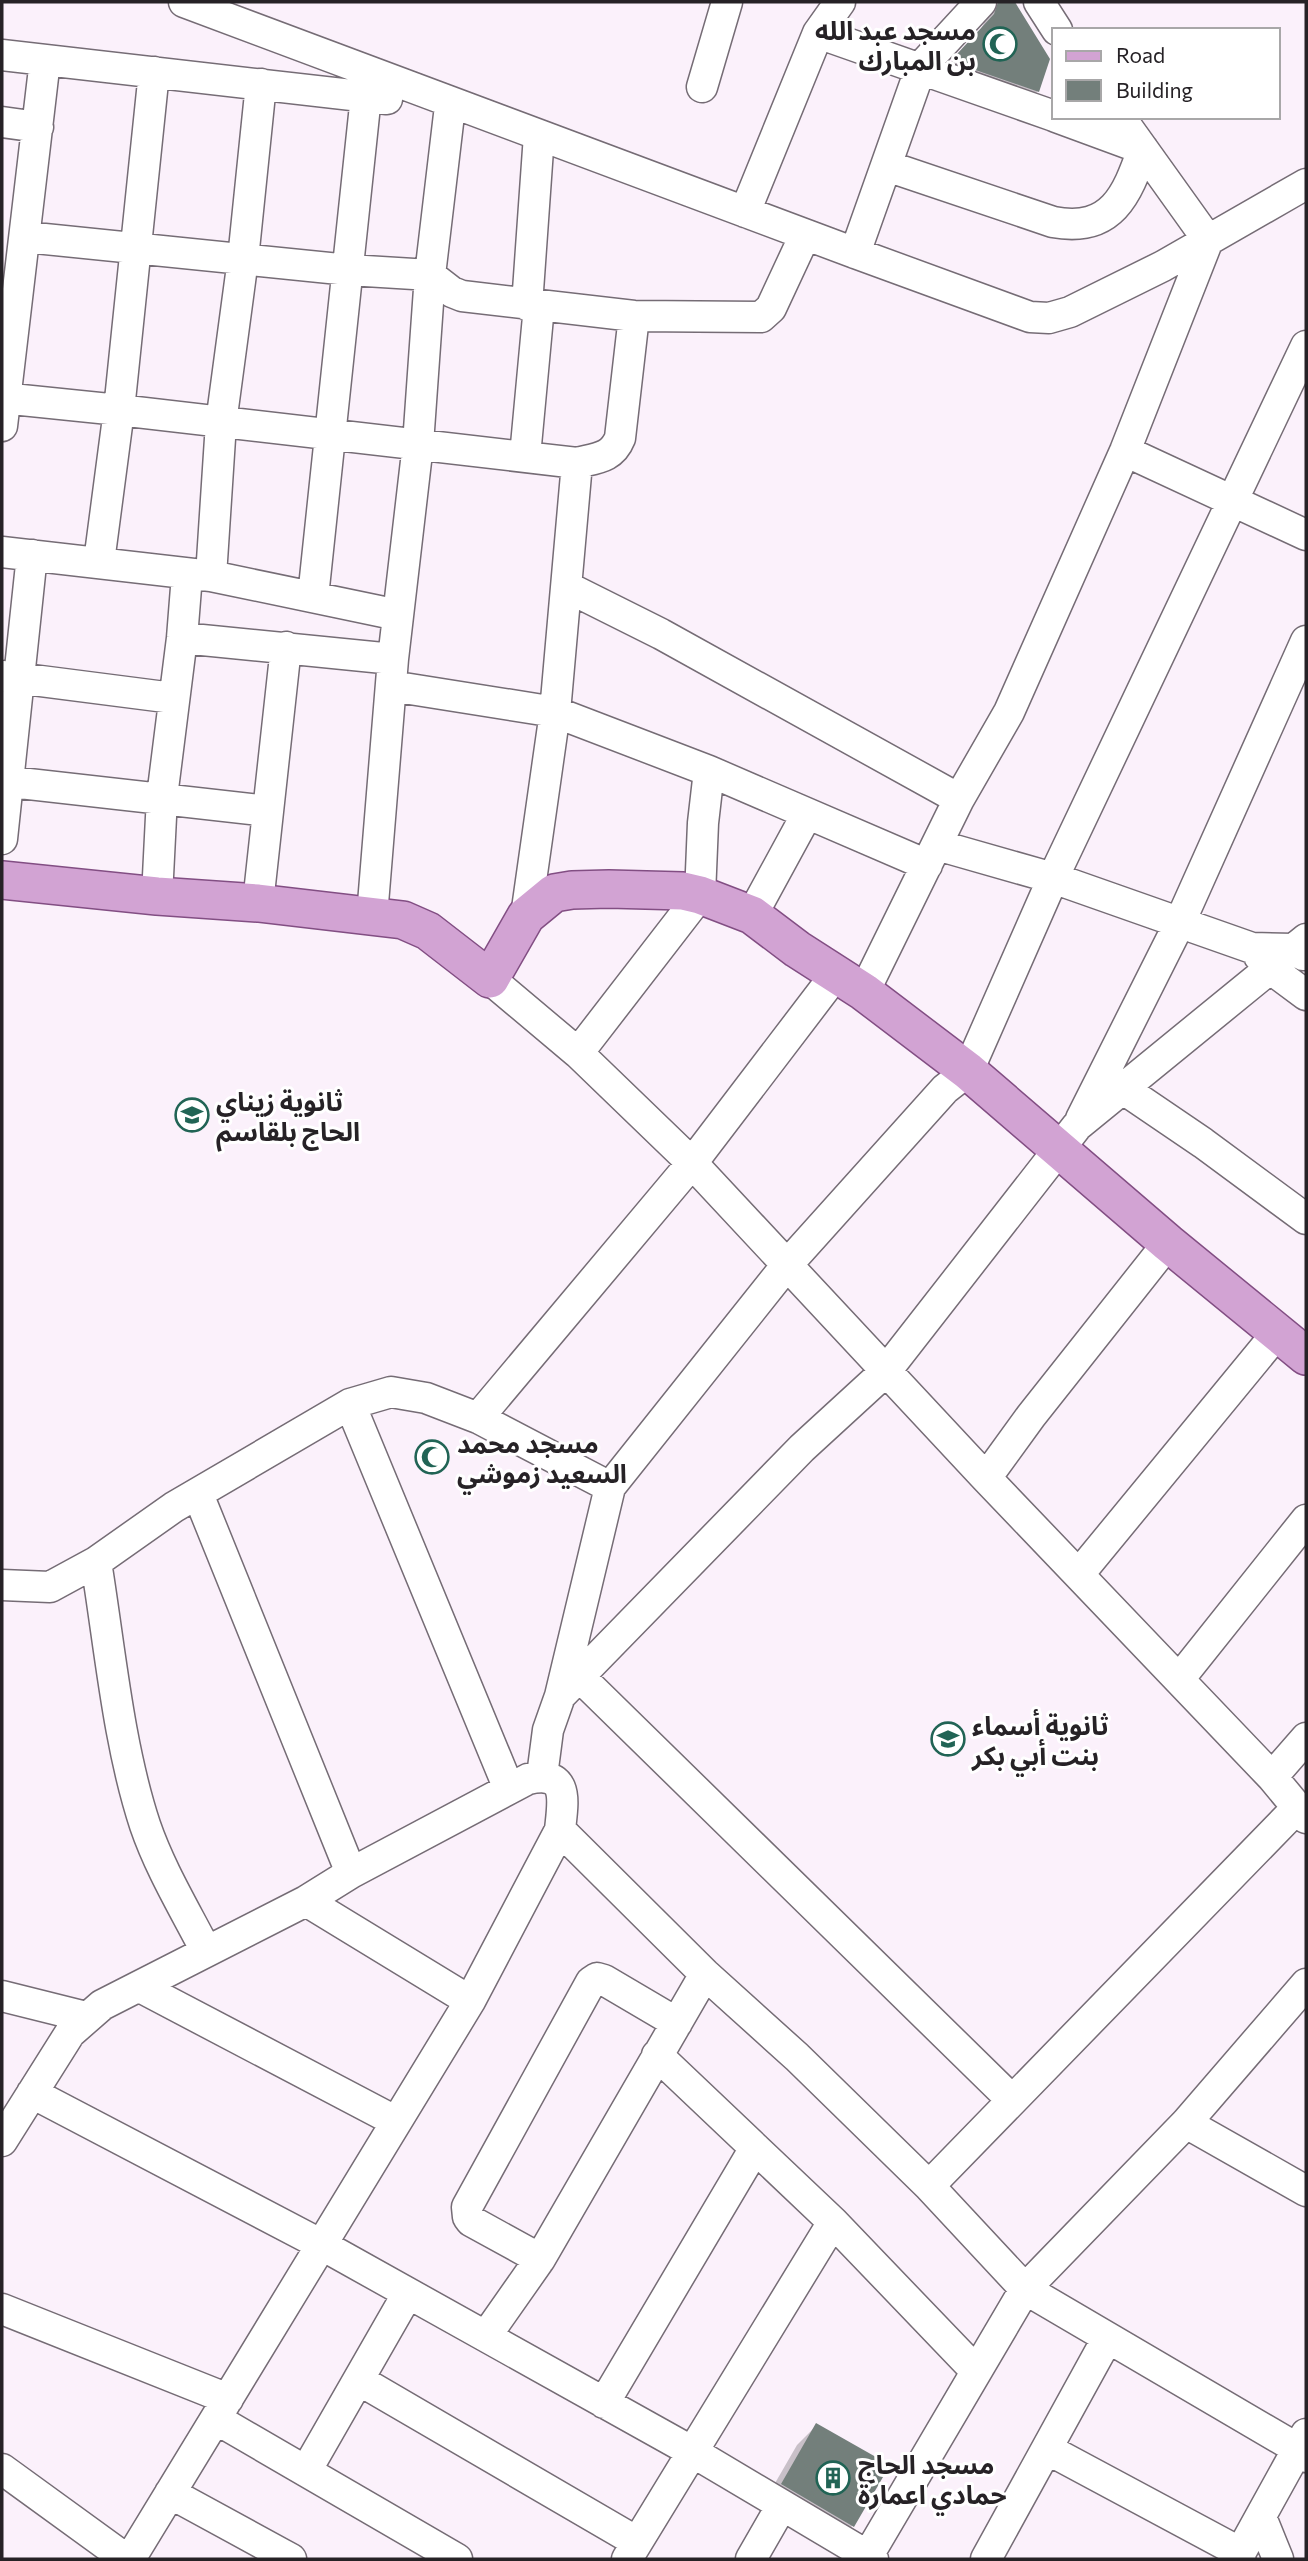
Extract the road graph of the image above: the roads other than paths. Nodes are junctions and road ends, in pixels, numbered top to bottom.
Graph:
1 (184, 2) edge
2 (727, 2) edge
3 (840, 2) edge
4 (981, 2) edge
5 (1039, 2) edge
6 (1056, 28) edge
7 (818, 33) junction
8 (2, 55) edge
9 (45, 60) junction
10 (921, 67) junction
11 (153, 72) junction
12 (261, 85) junction
13 (702, 87) dead end
14 (366, 96) junction
15 (455, 106) junction
16 (1052, 116) edge
17 (1060, 119) edge
18 (1121, 119) edge
19 (2, 122) edge
20 (38, 127) junction
21 (539, 135) junction
22 (1143, 149) junction
23 (887, 166) junction
24 (1301, 192) edge
25 (745, 212) junction
26 (805, 235) junction
27 (1208, 240) junction
28 (17, 249) edge
29 (135, 249) junction
30 (855, 253) junction
31 (243, 259) junction
32 (349, 270) junction
33 (430, 275) junction
34 (533, 306) junction
35 (634, 316) junction
36 (1306, 346) edge
37 (3, 407) edge
38 (119, 410) junction
39 (220, 423) junction
40 (329, 435) junction
41 (418, 444) junction
42 (1125, 451) junction
43 (525, 456) junction
44 (578, 463) junction
45 (1233, 499) junction
46 (1306, 535) edge
47 (2, 552) edge
48 (32, 555) junction
49 (99, 562) junction
50 (199, 575) junction
51 (567, 587) junction
52 (313, 597) junction
53 (398, 615) junction
54 (182, 638) junction
55 (1306, 641) edge
56 (286, 647) junction
57 (392, 673) junction
58 (11, 677) edge
59 (173, 698) junction
60 (555, 712) junction
61 (709, 771) junction
62 (5, 781) edge
63 (162, 797) junction
64 (959, 799) junction
65 (268, 811) junction
66 (807, 814) junction
67 (2, 839) edge
68 (932, 855) junction
69 (1053, 878) junction
70 (2, 880) edge
71 (700, 895) junction
72 (157, 896) junction
73 (258, 903) junction
74 (752, 915) junction
75 (372, 916) junction
76 (526, 916) junction
77 (1180, 922) junction
78 (1302, 948) edge
79 (1262, 958) junction
80 (489, 979) junction
81 (850, 983) junction
82 (1306, 995) edge
83 (578, 1053) junction
84 (968, 1071) junction
85 (1125, 1090) junction
86 (1069, 1138) junction
87 (692, 1163) junction
88 (1306, 1219) edge
89 (1168, 1243) junction
90 (786, 1266) junction
91 (1278, 1332) junction
92 (1306, 1356) edge
93 (886, 1371) junction
94 (350, 1404) junction
95 (478, 1418) junction
96 (986, 1478) junction
97 (610, 1487) junction
98 (198, 1494) junction
99 (1306, 1520) edge
100 (96, 1562) junction
101 (1079, 1574) junction
102 (3, 1592) edge
103 (1180, 1678) junction
104 (570, 1686) junction
105 (1306, 1738) edge
106 (542, 1776) junction
107 (1272, 1777) junction
108 (509, 1789) junction
109 (1302, 1813) edge
110 (560, 1830) junction
111 (351, 1874) junction
112 (306, 1901) junction
113 (206, 1951) junction
114 (705, 1974) junction
115 (1306, 1984) edge
116 (140, 1987) junction
117 (2, 1996) edge
118 (470, 2001) junction
119 (86, 2017) junction
120 (677, 2024) junction
121 (657, 2056) junction
122 (32, 2093) junction
123 (1012, 2100) junction
124 (395, 2121) junction
125 (1186, 2123) junction
126 (2, 2141) edge
127 (755, 2148) junction
128 (929, 2186) junction
129 (1306, 2191) edge
130 (833, 2222) junction
131 (322, 2245) junction
132 (540, 2259) junction
133 (1025, 2289) junction
134 (408, 2293) junction
135 (2, 2309) edge
136 (486, 2336) junction
137 (1107, 2339) junction
138 (976, 2371) junction
139 (359, 2379) junction
140 (604, 2403) junction
141 (222, 2409) junction
142 (1304, 2446) edge
143 (1047, 2449) junction
144 (691, 2451) junction
145 (2, 2469) edge
146 (306, 2471) junction
147 (170, 2493) junction
148 (782, 2505) junction
149 (1261, 2517) junction
150 (632, 2551) edge
151 (1239, 2556) edge
152 (869, 2558) edge
153 (128, 2559) edge
154 (291, 2559) edge
155 (457, 2559) edge
156 (751, 2559) edge
157 (986, 2559) edge
158 (1278, 2559) edge

1 - 15 street
2 - 13 street
3 - 7 street
4 - 10 street
5 - 6 street
7 - 10 street
7 - 25 street
8 - 9 street
9 - 11 street
9 - 20 street
10 - 16 street
10 - 23 street
11 - 12 street
11 - 29 street
12 - 14 street
12 - 31 street
14 - 15 street
14 - 32 street
15 - 21 street
15 - 33 street
17 - 22 street
18 - 22 street
19 - 20 street
20 - 28 street
21 - 25 street
21 - 34 street
22 - 23 street
22 - 27 street
23 - 30 street
24 - 27 street
25 - 26 street
26 - 30 street
26 - 35 street
27 - 30 street
27 - 42 street
28 - 29 street
28 - 37 street
29 - 31 street
29 - 38 street
31 - 32 street
31 - 39 street
32 - 33 street
32 - 40 street
33 - 34 street
33 - 41 street
34 - 35 street
34 - 43 street
35 - 44 street
36 - 45 street
37 - 38 street
38 - 39 street
38 - 49 street
39 - 40 street
39 - 50 street
40 - 41 street
40 - 52 street
41 - 43 street
41 - 53 street
42 - 45 street
42 - 64 street
43 - 44 street
44 - 51 street
45 - 46 street
45 - 69 street
47 - 48 street
48 - 49 street
48 - 58 street
49 - 50 street
50 - 52 street
50 - 54 street
51 - 60 street
51 - 64 street
52 - 53 street
53 - 57 street
54 - 56 street
54 - 59 street
55 - 77 street
56 - 57 street
56 - 65 street
57 - 60 street
57 - 75 street
58 - 59 street
58 - 62 street
59 - 63 street
60 - 61 street
60 - 76 street
61 - 66 street
61 - 71 street
62 - 63 street
62 - 67 street
63 - 65 street
63 - 72 street
64 - 68 street
65 - 73 street
66 - 68 street
66 - 74 street
68 - 69 street
68 - 81 street
69 - 77 street
69 - 84 street
70 - 72 main road
71 - 74 main road
71 - 76 main road
71 - 83 street
72 - 73 main road
73 - 75 main road
74 - 81 main road
75 - 80 main road
76 - 80 main road
77 - 79 street
77 - 86 street
78 - 79 street
79 - 82 street
79 - 85 street
80 - 83 street
81 - 84 main road
81 - 87 street
83 - 87 street
84 - 86 main road
84 - 90 street
85 - 86 street
85 - 88 street
86 - 89 main road
86 - 93 street
87 - 90 street
87 - 95 street
89 - 91 main road
89 - 96 street
90 - 93 street
90 - 97 street
91 - 92 main road
91 - 101 street
93 - 96 street
93 - 104 street
94 - 95 street
94 - 98 street
94 - 108 street
95 - 97 street
96 - 101 street
97 - 104 street
98 - 100 street
98 - 111 street
99 - 103 street
100 - 102 street
100 - 113 street
101 - 103 street
103 - 107 street
104 - 106 street
104 - 123 street
105 - 107 street
106 - 108 street
106 - 110 street
107 - 109 street
108 - 111 street
109 - 123 street
110 - 114 street
110 - 118 street
111 - 112 street
112 - 113 street
112 - 118 street
113 - 116 street
114 - 120 street
114 - 128 street
115 - 125 street
116 - 119 street
116 - 124 street
117 - 119 street
118 - 124 street
119 - 122 street
120 - 121 street
120 - 132 street
121 - 127 street
121 - 132 street
122 - 126 street
122 - 131 street
123 - 128 street
124 - 131 street
125 - 129 street
125 - 133 street
127 - 130 street
127 - 140 street
128 - 133 street
130 - 138 street
130 - 144 street
131 - 134 street
131 - 141 street
132 - 136 street
133 - 137 street
133 - 138 street
134 - 136 street
134 - 139 street
135 - 141 street
136 - 140 street
137 - 142 street
137 - 143 street
138 - 152 street
139 - 146 street
139 - 150 street
140 - 144 street
141 - 146 street
141 - 147 street
142 - 149 street
143 - 151 street
143 - 157 street
144 - 148 street
144 - 150 street
145 - 153 street
146 - 155 street
147 - 153 street
147 - 154 street
148 - 152 street
148 - 156 street
149 - 151 street
149 - 158 street

